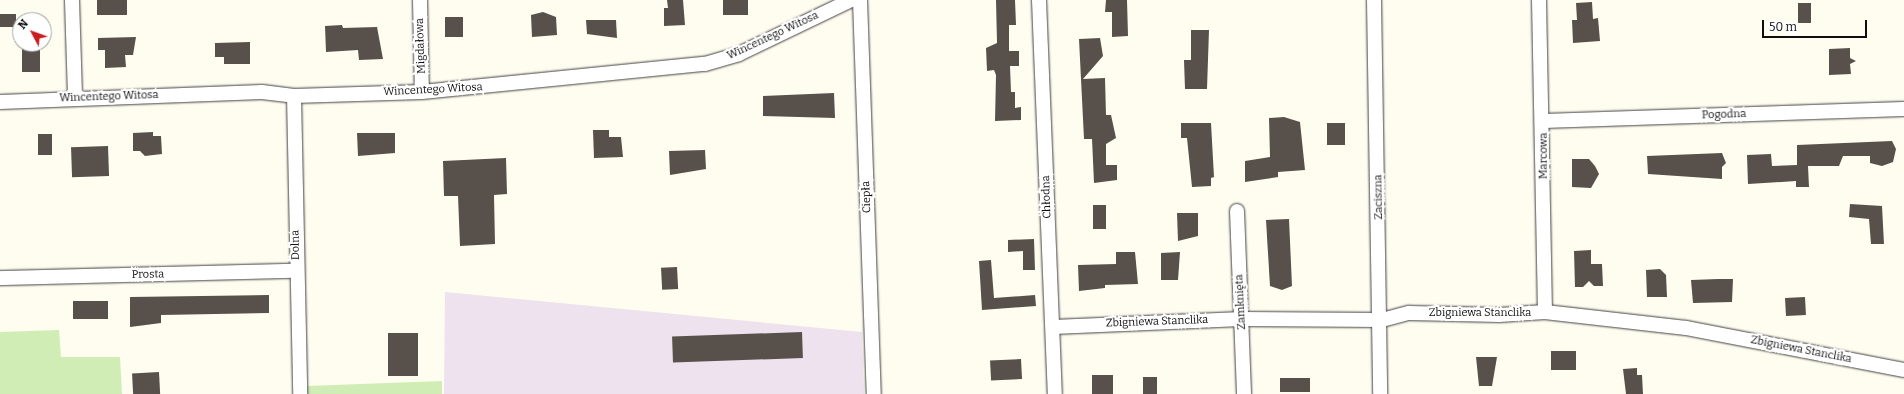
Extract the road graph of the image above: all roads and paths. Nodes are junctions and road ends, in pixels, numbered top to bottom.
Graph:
1 (72, 0) edge
2 (420, 0) edge
3 (851, 0) edge
4 (860, 0) edge
5 (1039, 0) edge
6 (1374, 0) edge
7 (1539, 0) edge
8 (422, 92) junction
9 (294, 96) junction
10 (75, 98) junction
11 (0, 102) edge
12 (1904, 109) edge
13 (1543, 121) junction
14 (1237, 211) dead end
15 (297, 271) junction
16 (0, 278) edge
17 (1545, 312) junction
18 (1242, 319) junction
19 (1382, 320) junction
20 (1053, 326) junction
21 (1904, 370) edge
22 (300, 394) edge
23 (874, 394) edge
24 (1055, 394) edge
25 (1244, 394) edge
26 (1380, 394) edge

1 - 10 street
2 - 8 street, Migdałowa
3 - 8 street, Wincentego Witosa
4 - 23 street, Ciepła
5 - 20 street, Chłodna
6 - 19 street, Zaciszna
7 - 13 street, Marcowa
8 - 9 street, Wincentego Witosa
9 - 10 street, Wincentego Witosa
9 - 15 street, Dolna
10 - 11 street, Wincentego Witosa
12 - 13 street, Pogodna
13 - 17 street, Marcowa
14 - 18 street, Zamknięta
15 - 16 street, Prosta
15 - 22 street, Dolna
17 - 19 street, Zbigniewa Stanclika
17 - 21 street, Zbigniewa Stanclika
18 - 19 street, Zbigniewa Stanclika
18 - 20 street, Zbigniewa Stanclika
18 - 25 street, Zamknięta
19 - 26 street, Zaciszna
20 - 24 street, Chłodna

